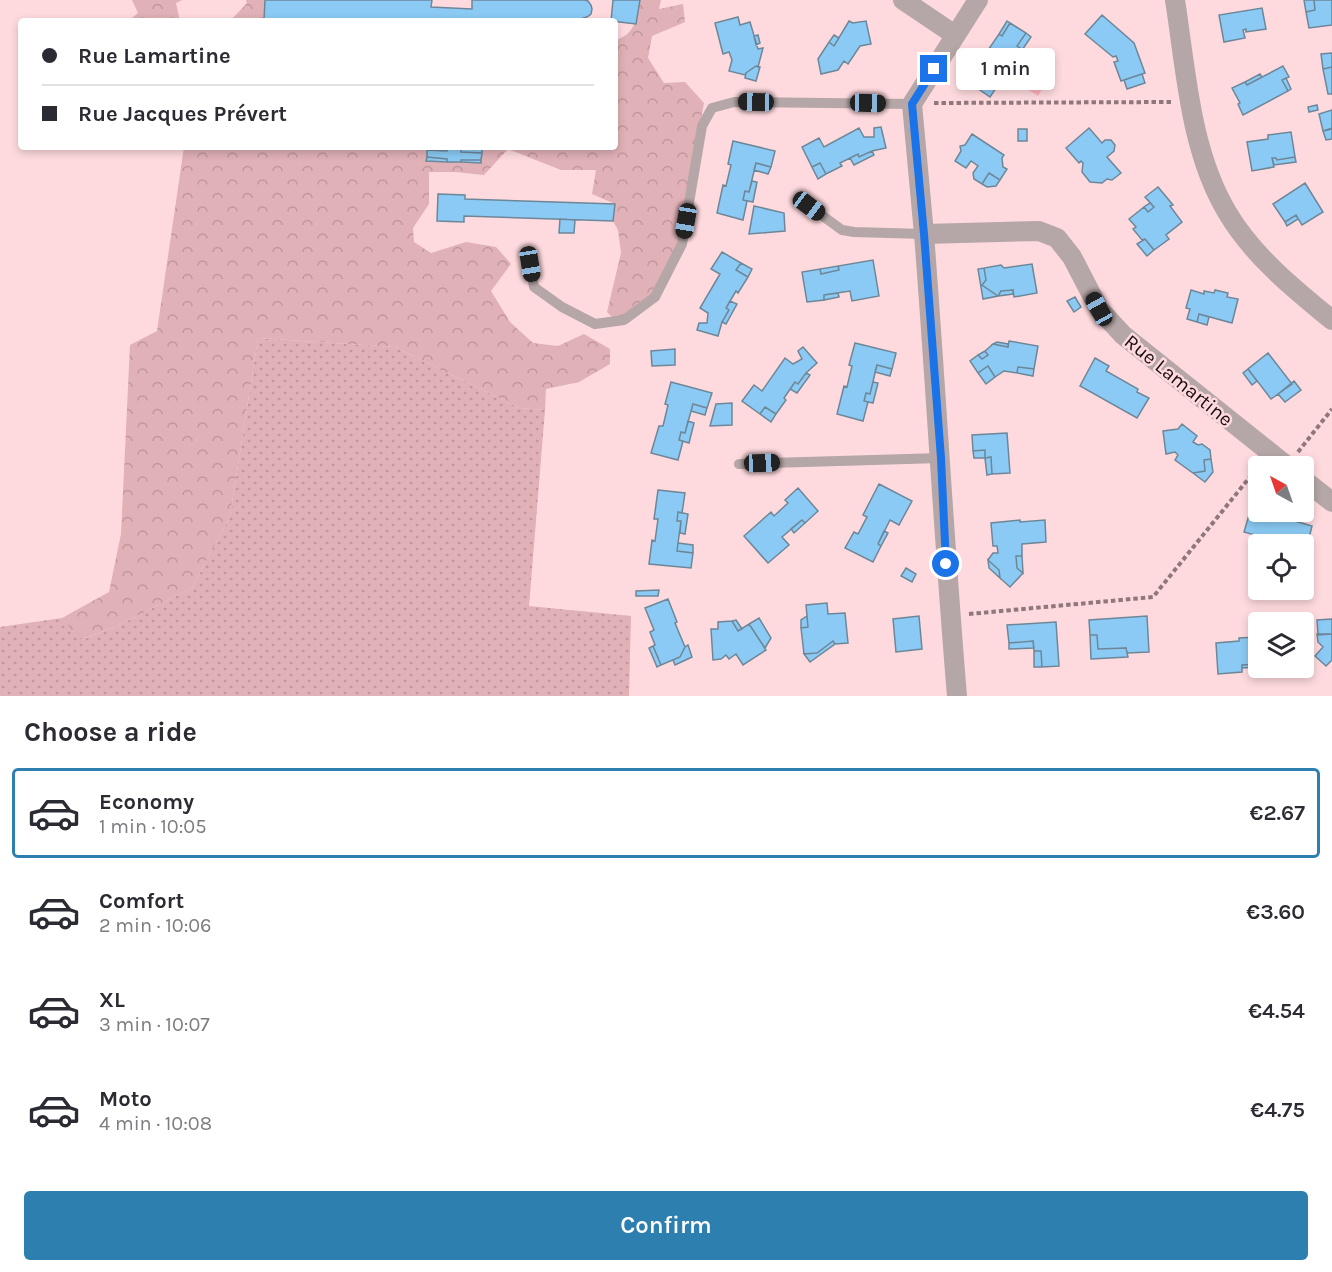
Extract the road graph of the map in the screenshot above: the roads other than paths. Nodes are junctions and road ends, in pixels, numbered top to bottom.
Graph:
1 (903, 0) edge
2 (978, 0) edge
3 (1175, 0) edge
4 (955, 35) junction
5 (912, 104) junction
6 (809, 206) dead end
7 (924, 234) junction
8 (530, 264) dead end
9 (1332, 320) edge
10 (1274, 456) edge
11 (941, 458) junction
12 (740, 464) dead end
13 (1314, 488) edge
14 (1332, 502) edge
15 (957, 696) edge

1 - 4 street
2 - 4 street
3 - 9 street
4 - 5 street
5 - 7 street
5 - 8 lane
6 - 7 lane
7 - 10 street, Rue Lamartine
7 - 11 street
11 - 12 lane
11 - 15 street
13 - 14 street

